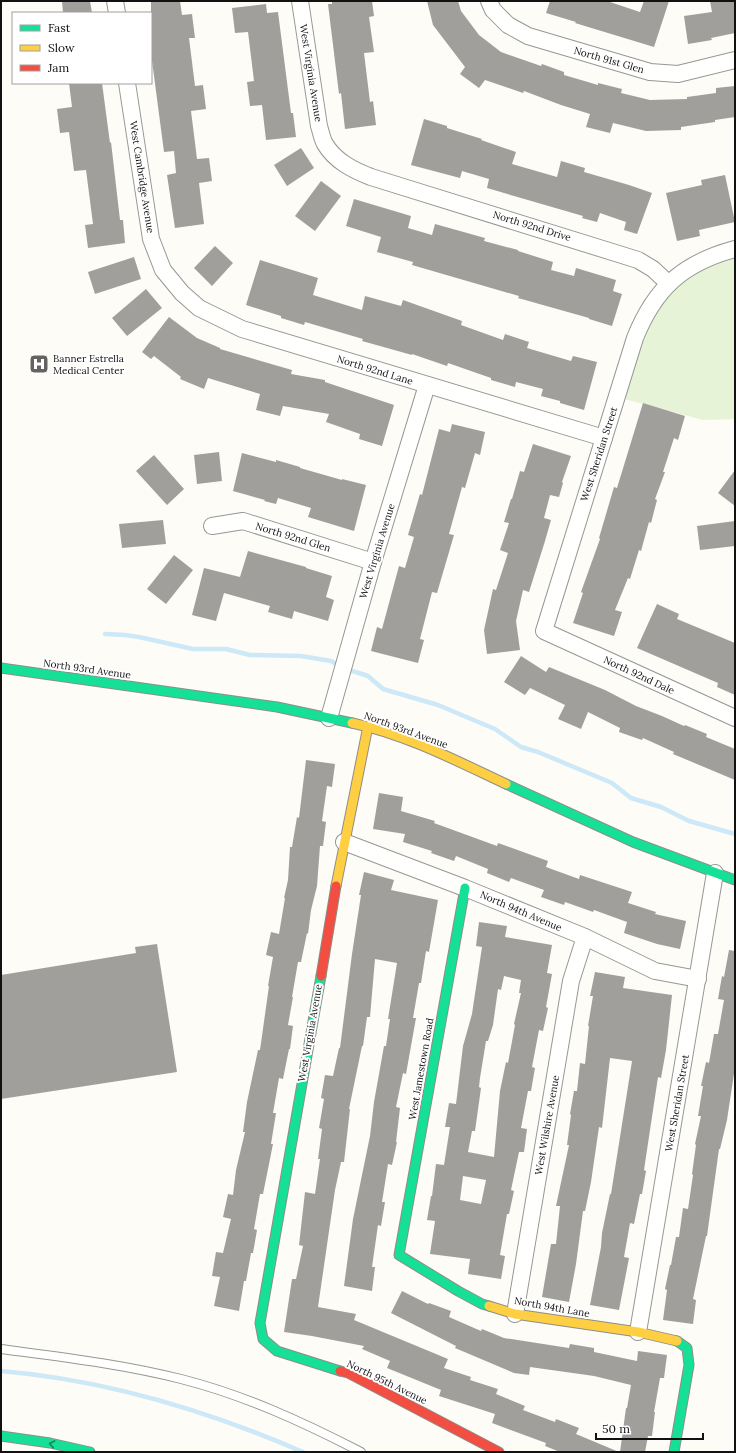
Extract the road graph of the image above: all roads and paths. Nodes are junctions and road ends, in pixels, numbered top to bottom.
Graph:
1 (115, 1) edge
2 (300, 1) edge
3 (491, 6) edge
4 (117, 12) edge
5 (735, 60) edge
6 (127, 84) edge
7 (325, 144) joint
8 (735, 248) edge
9 (164, 270) joint
10 (668, 283) junction
11 (427, 386) junction
12 (604, 438) junction
13 (212, 526) dead end
14 (373, 562) junction
15 (544, 631) joint
16 (1, 668) edge
17 (329, 718) junction
18 (735, 718) edge
19 (368, 726) junction
20 (344, 842) junction
21 (715, 873) junction
22 (735, 880) edge
23 (465, 888) junction
24 (585, 937) junction
25 (698, 979) junction
26 (400, 1255) joint
27 (515, 1314) junction
28 (638, 1332) junction
29 (263, 1339) joint
30 (1, 1349) edge
31 (1, 1436) edge
32 (90, 1452) edge
33 (360, 1452) edge
34 (499, 1452) edge
35 (674, 1452) edge

1 - 4 street
2 - 7 street, West Virginia Avenue
3 - 5 street, North 91st Glen
6 - 9 street, West Cambridge Avenue
7 - 10 street, North 92nd Drive
8 - 10 street
9 - 11 street, North 92nd Lane
10 - 12 street, West Sheridan Street
11 - 12 street, North 92nd Lane
11 - 14 street, West Virginia Avenue
12 - 15 street, West Sheridan Street
13 - 14 street, North 92nd Glen
14 - 17 street, West Virginia Avenue
15 - 18 street, North 92nd Dale
16 - 17 main road, North 93rd Avenue
17 - 19 main road, North 93rd Avenue
19 - 20 main road, West Virginia Avenue
19 - 21 main road, North 93rd Avenue
20 - 23 street, North 94th Avenue
20 - 29 main road, West Virginia Avenue
21 - 22 main road, North 93rd Avenue
21 - 25 street, West Sheridan Street
23 - 24 street, North 94th Avenue
23 - 26 main road, West Jamestown Road
24 - 25 street, North 94th Avenue
24 - 27 street, West Wilshire Avenue
25 - 28 street, West Sheridan Street
26 - 27 main road, North 94th Lane
27 - 28 main road, North 94th Lane
28 - 35 main road, North 94th Lane
29 - 34 main road, North 95th Avenue
30 - 33 lane
32 -> 31 main road

